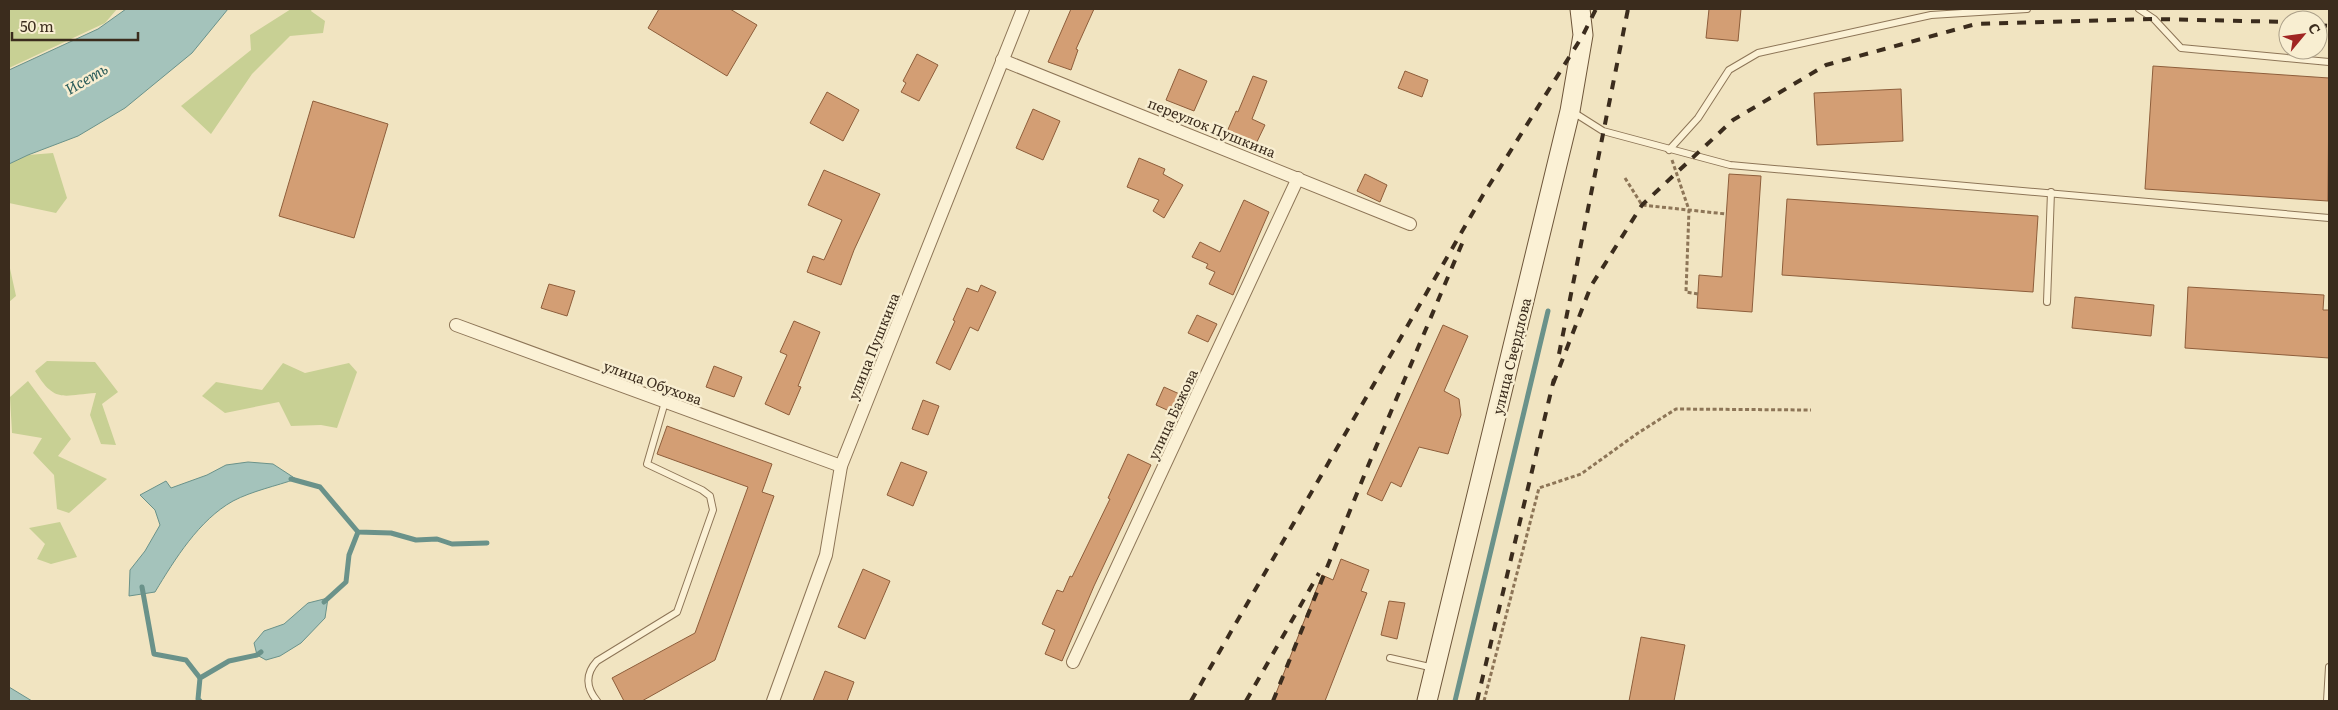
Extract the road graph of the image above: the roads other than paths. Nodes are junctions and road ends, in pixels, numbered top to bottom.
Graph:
1 (1023, 9) edge
2 (1580, 9) edge
3 (2027, 9) edge
4 (2139, 9) edge
5 (1002, 60) junction
6 (2329, 62) edge
7 (1570, 111) junction
8 (1669, 150) junction
9 (1298, 178) junction
10 (2051, 192) junction
11 (2329, 218) edge
12 (1410, 224) dead end
13 (2047, 302) dead end
14 (456, 325) dead end
15 (665, 402) junction
16 (841, 466) junction
17 (1390, 658) dead end
18 (1073, 662) dead end
19 (2329, 666) edge
20 (1435, 669) junction
21 (597, 701) edge
22 (773, 701) edge
23 (1427, 701) edge
24 (2327, 701) edge

1 - 5 street, улица Пушкина
2 - 7 main road, улица Свердлова
3 - 8 lane
4 - 6 lane
5 - 9 street, переулок Пушкина
5 - 16 street, улица Пушкина
7 - 8 lane
7 - 20 main road, улица Свердлова
8 - 10 lane
9 - 12 street, переулок Пушкина
9 - 18 street, улица Бажова
10 - 11 lane
10 - 13 lane
14 - 15 street, улица Обухова
15 - 16 street, улица Обухова
15 - 21 lane
16 - 22 street, улица Пушкина
17 - 20 lane
19 - 24 lane
20 - 23 main road, улица Свердлова

